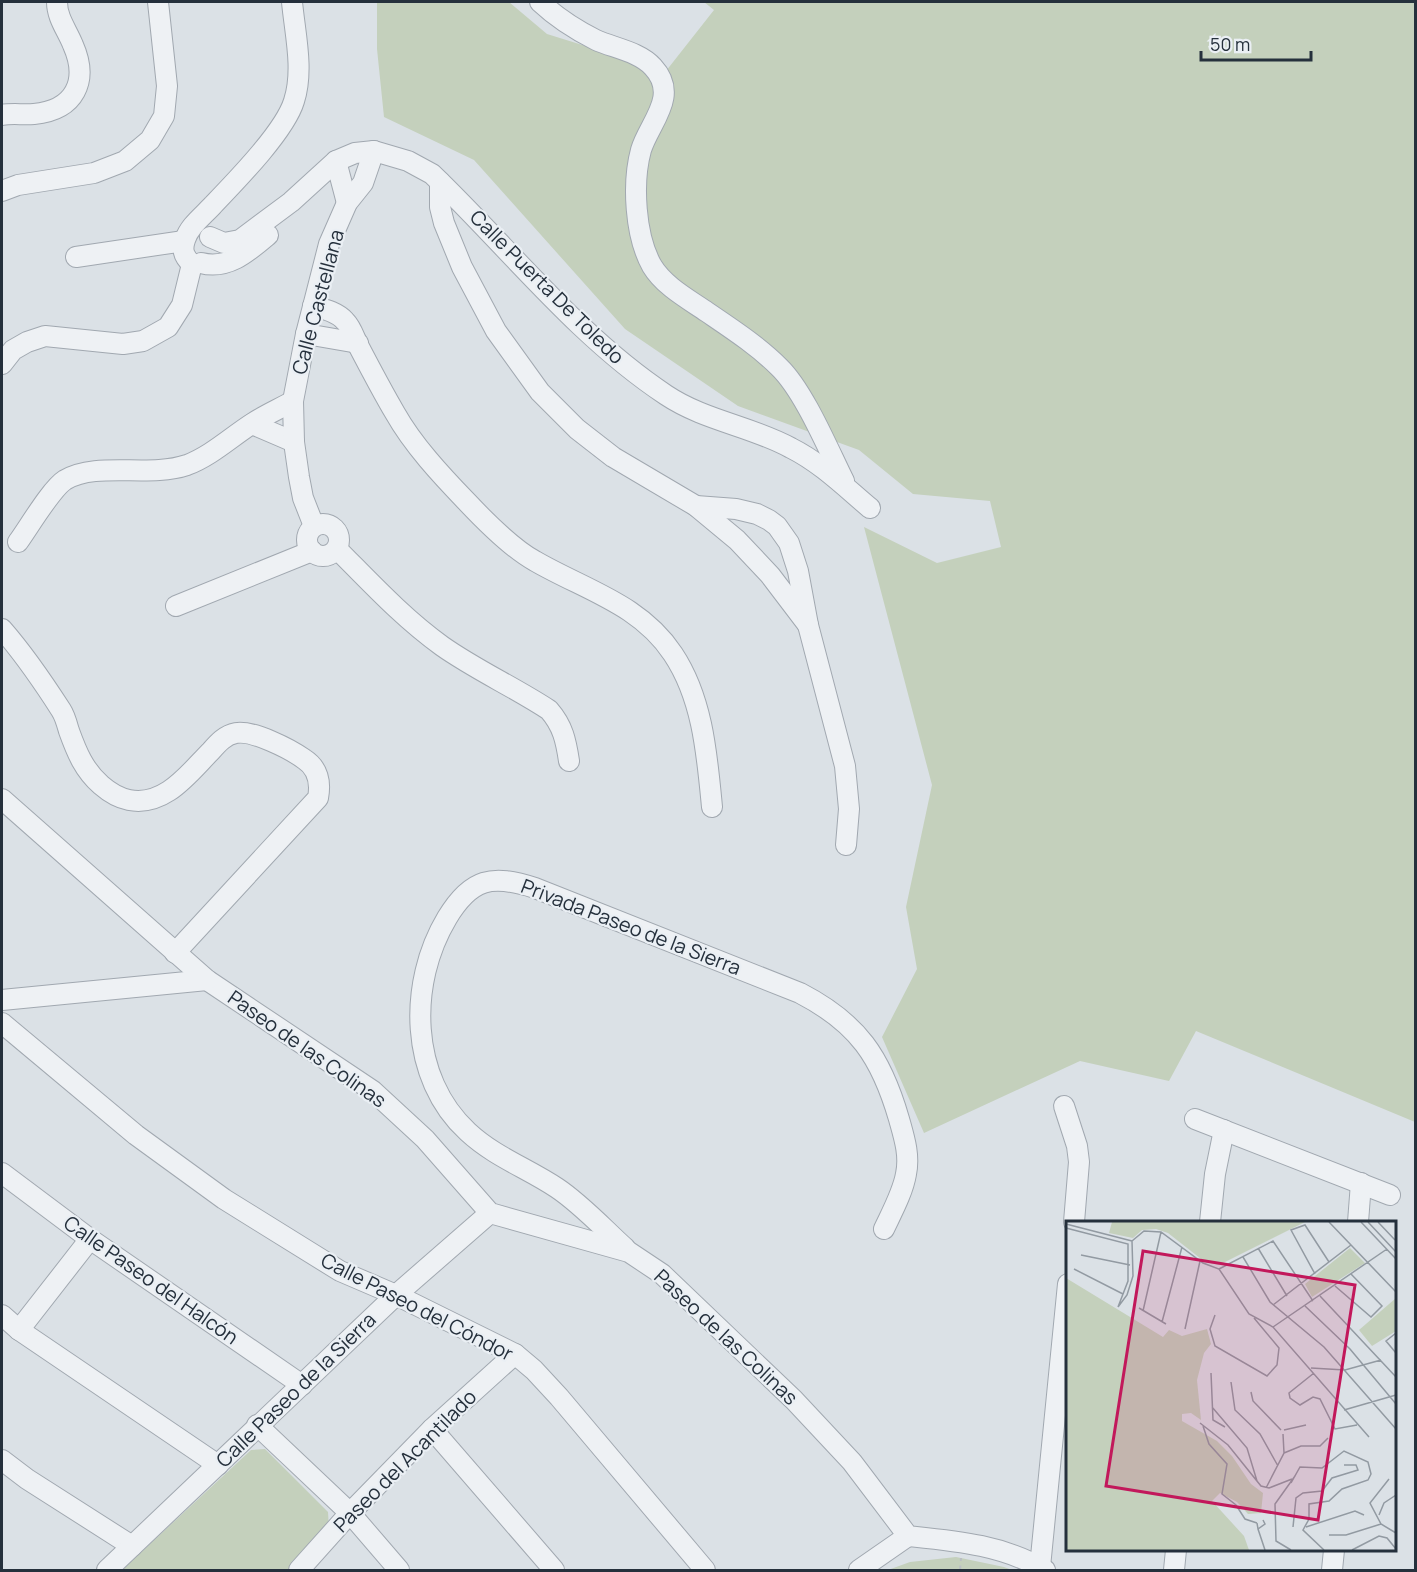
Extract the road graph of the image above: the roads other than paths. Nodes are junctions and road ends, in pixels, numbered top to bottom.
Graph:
1 (57, 2) edge
2 (158, 2) edge
3 (292, 2) edge
4 (540, 2) edge
5 (2, 115) edge
6 (374, 151) junction
7 (336, 161) junction
8 (440, 182) junction
9 (2, 191) edge
10 (291, 202) junction
11 (347, 203) junction
12 (465, 206) junction
13 (210, 209) junction
14 (210, 237) junction
15 (451, 239) junction
16 (184, 241) junction
17 (76, 257) dead end
18 (196, 264) junction
19 (313, 306) junction
20 (306, 334) junction
21 (358, 343) junction
22 (5, 351) edge
23 (293, 401) junction
24 (252, 424) junction
25 (294, 442) junction
26 (848, 489) junction
27 (696, 506) junction
28 (870, 508) dead end
29 (314, 526) junction
30 (18, 542) dead end
31 (337, 549) junction
32 (312, 551) junction
33 (176, 606) dead end
34 (808, 625) junction
35 (2, 628) edge
36 (569, 761) dead end
37 (2, 799) edge
38 (712, 807) dead end
39 (846, 845) dead end
40 (174, 953) junction
41 (207, 980) junction
42 (2, 1000) edge
43 (2, 1023) edge
44 (1064, 1106) dead end
45 (1195, 1119) dead end
46 (1224, 1130) junction
47 (2, 1173) edge
48 (1360, 1183) junction
49 (1390, 1195) dead end
50 (490, 1213) junction
51 (1074, 1221) edge
52 (1210, 1221) edge
53 (1358, 1221) edge
54 (884, 1229) dead end
55 (90, 1239) junction
56 (629, 1252) junction
57 (396, 1295) junction
58 (1066, 1306) edge
59 (2, 1316) edge
60 (19, 1330) junction
61 (515, 1354) junction
62 (302, 1385) junction
63 (257, 1425) junction
64 (432, 1429) junction
65 (2, 1460) edge
66 (218, 1465) junction
67 (350, 1513) junction
68 (908, 1536) junction
69 (132, 1546) junction
70 (1176, 1551) edge
71 (1334, 1551) edge
72 (1042, 1569) edge
73 (107, 1570) edge
74 (299, 1570) edge
75 (399, 1570) edge
76 (554, 1570) edge
77 (705, 1570) edge
78 (860, 1570) edge
79 (1174, 1570) edge
80 (1332, 1570) edge

1 - 5 street
2 - 9 street
3 - 13 street
4 - 26 street
6 - 7 street, Calle Puerta De Toledo
6 - 8 street, Calle Puerta De Toledo
6 - 11 street, Calle Castellana
7 - 10 street, Calle Puerta De Toledo
7 - 11 street, Calle Castellana
8 - 12 street, Calle Puerta De Toledo
8 - 15 street
10 - 14 street, Calle Puerta De Toledo
10 - 18 street, Calle Puerta De Toledo
11 - 19 street, Calle Castellana
12 - 15 street
12 - 26 street, Calle Puerta De Toledo
13 - 14 street
13 - 16 street
14 - 18 street
15 - 27 street
16 - 17 street
16 - 18 street
18 - 22 street
19 - 20 street, Calle Castellana
19 - 21 street
20 - 21 street
20 - 23 street, Calle Castellana
21 - 38 street
23 - 24 street
23 - 25 street, Calle Castellana
24 - 25 street
24 - 30 street
25 - 29 street, Calle Castellana
26 - 28 street, Calle Puerta De Toledo
27 - 34 street
27 - 34 street
29 - 31 street
29 - 32 street
31 - 32 street
31 - 36 street
32 - 33 street
34 - 39 street
35 - 40 street
37 - 40 street, Paseo de las Colinas
40 - 41 street, Paseo de las Colinas
41 - 42 street
41 - 50 street, Paseo de las Colinas
43 - 57 street, Calle Paseo del Cóndor
44 - 51 street
45 - 46 street
46 - 48 street
46 - 52 street
47 - 55 street, Calle Paseo del Halcón
48 - 49 street
48 - 53 street
50 - 56 street, Paseo de las Colinas
50 - 57 street, Calle Paseo de la Sierra
54 - 56 street, Privada Paseo de la Sierra
55 - 60 street
55 - 62 street, Calle Paseo del Halcón
56 - 68 street, Paseo de las Colinas
57 - 61 street, Calle Paseo del Cóndor
57 - 62 street, Calle Paseo de la Sierra
58 - 72 street
59 - 60 street
60 - 66 street
61 - 64 street, Paseo del Acantilado
61 - 77 street, Calle Paseo del Cóndor
62 - 63 street, Calle Paseo de la Sierra
63 - 66 street, Calle Paseo de la Sierra
63 - 67 street
64 - 67 street, Paseo del Acantilado
64 - 76 street
65 - 69 street
66 - 69 street, Calle Paseo de la Sierra
67 - 74 street, Paseo del Acantilado
67 - 75 street
68 - 72 street
68 - 78 street
69 - 73 street, Calle Paseo de la Sierra
70 - 79 street
71 - 80 street

